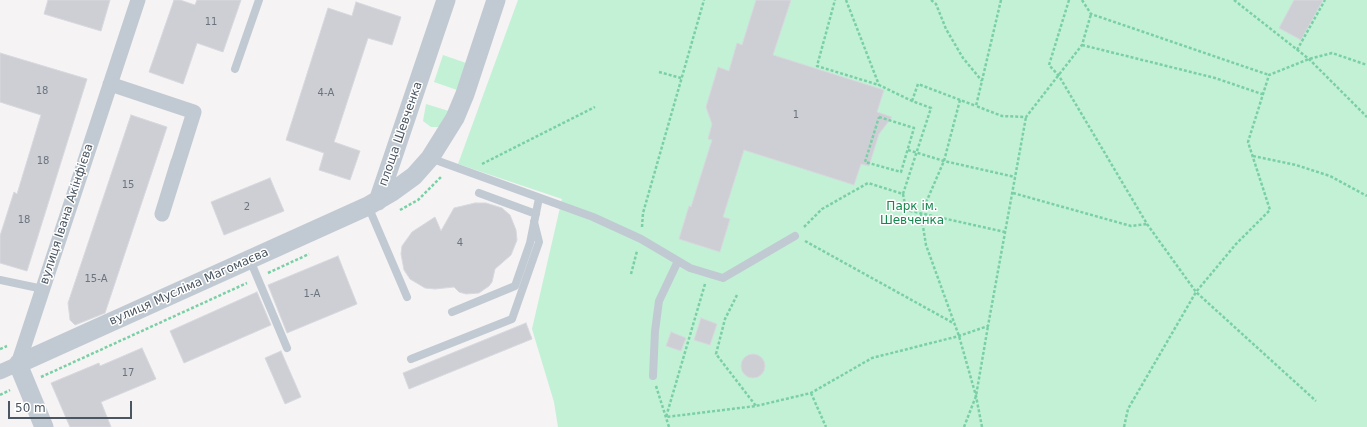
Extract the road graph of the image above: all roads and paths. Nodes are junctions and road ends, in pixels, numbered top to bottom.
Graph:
1 (138, 0) edge
2 (259, 0) edge
3 (446, 0) edge
4 (496, 0) edge
5 (704, 0) edge
6 (835, 0) edge
7 (846, 0) edge
8 (930, 0) edge
9 (1001, 0) edge
10 (1069, 0) edge
11 (1082, 0) edge
12 (1234, 0) edge
13 (1325, 0) edge
14 (1091, 14) junction
15 (1082, 45) junction
16 (1297, 50) junction
17 (1309, 59) junction
18 (1367, 65) edge
19 (235, 70) dead end
20 (659, 72) dead end
21 (1269, 75) junction
22 (1059, 76) junction
23 (681, 78) junction
24 (982, 81) junction
25 (110, 84) junction
26 (879, 86) junction
27 (1262, 94) junction
28 (960, 100) junction
29 (912, 102) junction
30 (976, 106) junction
31 (595, 107) dead end
32 (1026, 117) junction
33 (1367, 117) edge
34 (908, 150) junction
35 (917, 152) junction
36 (1252, 156) junction
37 (430, 158) junction
38 (944, 161) junction
39 (178, 162) dead end
40 (467, 172) junction
41 (1015, 178) junction
42 (479, 193) dead end
43 (1013, 193) junction
44 (903, 194) junction
45 (1367, 196) edge
46 (539, 198) junction
47 (373, 203) junction
48 (921, 214) junction
49 (535, 218) junction
50 (1147, 224) junction
51 (1005, 232) junction
52 (795, 236) junction
53 (641, 239) junction
54 (250, 260) junction
55 (678, 261) junction
56 (631, 274) dead end
57 (708, 274) junction
58 (0, 280) edge
59 (43, 289) junction
60 (1196, 292) junction
61 (737, 295) dead end
62 (407, 297) dead end
63 (452, 312) dead end
64 (955, 324) junction
65 (988, 326) junction
66 (959, 336) junction
67 (287, 348) dead end
68 (412, 359) dead end
69 (18, 364) junction
70 (0, 372) edge
71 (653, 376) joint
72 (811, 393) junction
73 (976, 396) junction
74 (1316, 401) dead end
75 (756, 406) junction
76 (666, 417) junction
77 (44, 427) edge
78 (669, 427) edge
79 (826, 427) edge
80 (964, 427) edge
81 (982, 427) edge
82 (1124, 427) edge

1 - 25 street, вулиця Івана Акінфієва
2 - 19 lane
3 - 47 street, площа Шевченка
4 - 37 street, площа Шевченка
5 - 23 path
6 - 26 path
7 - 26 path
8 - 24 path
9 - 24 path
10 - 22 path
11 - 14 path
12 - 16 path
13 - 16 path
14 - 15 path
14 - 21 path
15 - 22 path
15 - 27 path
16 - 17 path
17 - 18 path
17 - 21 path
17 - 33 path
20 - 23 path
21 - 27 path
22 - 32 path
22 - 50 path
23 - 53 path
24 - 30 path
25 - 39 street
25 - 59 street, вулиця Івана Акінфієва
26 - 29 path
27 - 36 path
28 - 29 path
28 - 30 path
28 - 38 path
29 - 35 path
30 - 32 path
31 - 40 path
32 - 41 path
34 - 34 path
34 - 35 path
35 - 38 path
35 - 44 path
36 - 45 path
36 - 60 path
37 - 40 lane
37 - 47 street, площа Шевченка
38 - 41 path
38 - 48 path
40 - 46 lane
41 - 43 path
42 - 49 lane
43 - 50 path
43 - 51 path
44 - 48 path
44 - 52 path
46 - 49 lane
46 - 53 lane
47 - 54 street, вулиця Мусліма Магомаєва
47 - 62 lane
48 - 51 path
48 - 64 path
49 - 63 lane
49 - 68 lane
50 - 60 path
51 - 65 path
52 - 57 lane
52 - 64 path
53 - 55 lane
53 - 56 path
54 - 67 lane
54 - 69 street, вулиця Мусліма Магомаєва
55 - 57 lane
55 - 71 lane
57 - 76 path
58 - 59 lane
59 - 69 street, вулиця Івана Акінфієва
60 - 74 path
60 - 82 path
61 - 75 path
64 - 66 path
65 - 66 path
65 - 73 path
66 - 72 path
66 - 73 path
69 - 70 street, вулиця Мусліма Магомаєва
69 - 77 street
71 - 76 path
72 - 75 path
72 - 79 path
73 - 80 path
73 - 81 path
75 - 76 path
76 - 78 path

